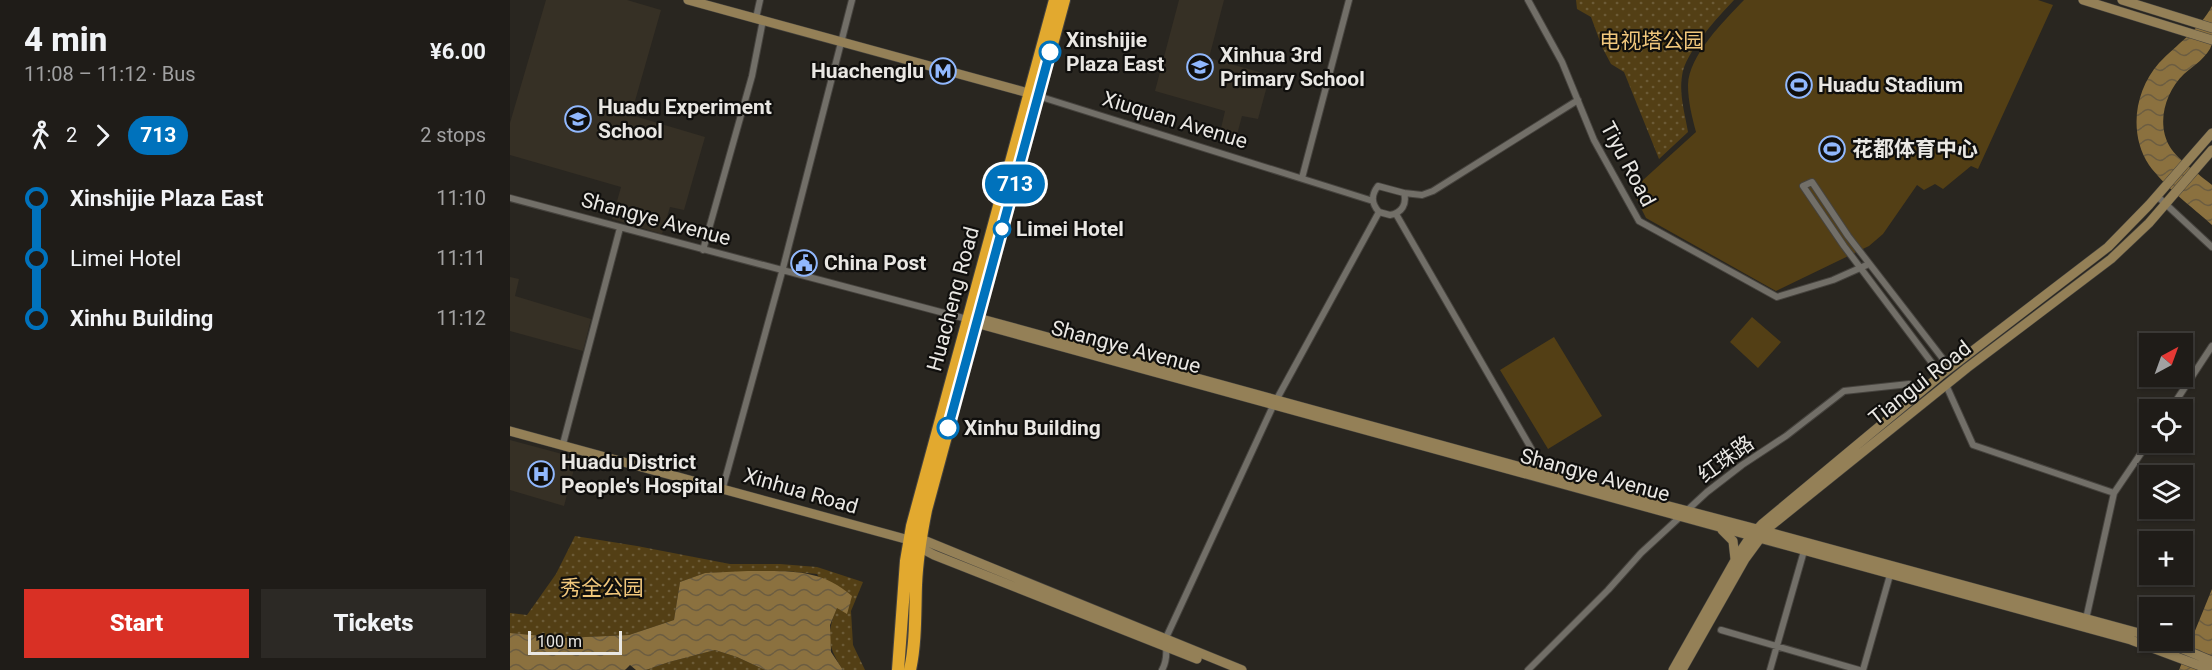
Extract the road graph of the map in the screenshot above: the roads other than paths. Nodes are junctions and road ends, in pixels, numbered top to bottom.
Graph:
1 (688, 0) edge
2 (760, 0) edge
3 (852, 0) edge
4 (1055, 0) edge
5 (1064, 0) edge
6 (1349, 0) edge
7 (1528, 0) edge
8 (2083, 0) edge
9 (2122, 0) edge
10 (759, 19) junction
11 (2212, 28) edge
12 (2212, 40) edge
13 (842, 42) junction
14 (1034, 94) junction
15 (1578, 100) junction
16 (2212, 133) edge
17 (2212, 150) edge
18 (1302, 178) junction
19 (1404, 192) junction
20 (2157, 196) junction
21 (510, 198) edge
22 (1372, 201) junction
23 (2166, 204) junction
24 (1379, 212) junction
25 (1396, 214) junction
26 (620, 228) junction
27 (2212, 247) edge
28 (703, 250) junction
29 (1869, 264) junction
30 (1860, 268) junction
31 (782, 272) junction
32 (974, 320) junction
33 (2212, 346) edge
34 (1950, 369) junction
35 (1941, 375) junction
36 (1946, 385) junction
37 (1923, 390) junction
38 (2177, 399) edge
39 (1274, 402) junction
40 (510, 431) edge
41 (563, 444) junction
42 (2141, 453) edge
43 (1549, 478) junction
44 (723, 488) junction
45 (2114, 493) junction
46 (1683, 514) junction
47 (1783, 515) junction
48 (1717, 527) junction
49 (1758, 534) junction
50 (1794, 540) junction
51 (916, 542) junction
52 (1804, 551) junction
53 (1735, 561) junction
54 (1890, 575) junction
55 (2086, 619) junction
56 (1721, 630) dead end
57 (2139, 633) edge
58 (2139, 642) edge
59 (1166, 644) junction
60 (1777, 646) junction
61 (2177, 651) joint
62 (2212, 661) edge
63 (898, 670) edge
64 (910, 670) edge
65 (1162, 670) edge
66 (1226, 670) edge
67 (1242, 670) edge
68 (1528, 670) edge
69 (1673, 670) edge
70 (1682, 670) edge
71 (1770, 670) edge
72 (1861, 670) edge
73 (2211, 670) edge

1 - 10 street, Xiuquan Avenue
2 - 10 street
3 - 13 street
4 - 14 highway, Huacheng Road
5 - 14 highway, Huacheng Road
6 - 18 street
7 - 15 street, Tiyu Road
8 - 12 street
9 - 11 street
10 - 13 street, Xiuquan Avenue
10 - 28 street
13 - 14 street, Xiuquan Avenue
13 - 31 street
14 - 18 street, Xiuquan Avenue
14 - 32 highway, Huacheng Road
15 - 19 street
15 - 30 street, Tiyu Road
16 - 20 street, Tiangui Road
17 - 23 street, Tiangui Road
18 - 22 street, Xiuquan Avenue
19 - 22 street
19 - 25 street
20 - 23 street
20 - 34 street, Tiangui Road
21 - 26 street, Shangye Avenue
22 - 24 street
23 - 27 street
23 - 36 street, Tiangui Road
24 - 25 street
24 - 39 street
25 - 43 street
26 - 28 street, Shangye Avenue
26 - 41 street
28 - 31 street, Shangye Avenue
29 - 30 street, Tiyu Road
29 - 30 street
29 - 34 street
30 - 35 street
31 - 32 street, Shangye Avenue
31 - 44 street
32 - 39 street, Shangye Avenue
32 - 51 highway, Huacheng Road
33 - 38 street
34 - 35 street, Tiangui Road
35 - 37 street, Tiangui Road
36 - 45 street
36 - 47 street, Tiangui Road
37 - 46 street, 红珠路
37 - 49 street, Tiangui Road
39 - 43 street, Shangye Avenue
39 - 59 street
40 - 41 street, Xinhua Road
41 - 44 street, Xinhua Road
42 - 45 street
43 - 46 street, Shangye Avenue
44 - 51 street, Xinhua Road
45 - 55 street
46 - 48 street, Shangye Avenue
46 - 49 street, Shangye Avenue
46 - 68 street, 红珠路
47 - 49 street, Tiangui Road
47 - 50 street
48 - 49 street, Shangye Avenue
48 - 53 street
49 - 50 street, Shangye Avenue
49 - 52 street, Shangye Avenue
49 - 53 street, Tiangui Road
49 - 70 street, Tiangui Road
50 - 55 street, Shangye Avenue
51 - 59 street, Xinhua Road
51 - 63 highway
51 - 64 highway
52 - 54 street, Shangye Avenue
52 - 60 street
53 - 69 street, Tiangui Road
54 - 58 street, Shangye Avenue
54 - 72 street
55 - 57 street, Shangye Avenue
56 - 60 street
59 - 65 street
59 - 66 street, Xinhua Road
59 - 67 street, Xinhua Road
60 - 71 street
60 - 72 street
61 - 62 street, Shangye Avenue
61 - 73 street, Shangye Avenue

